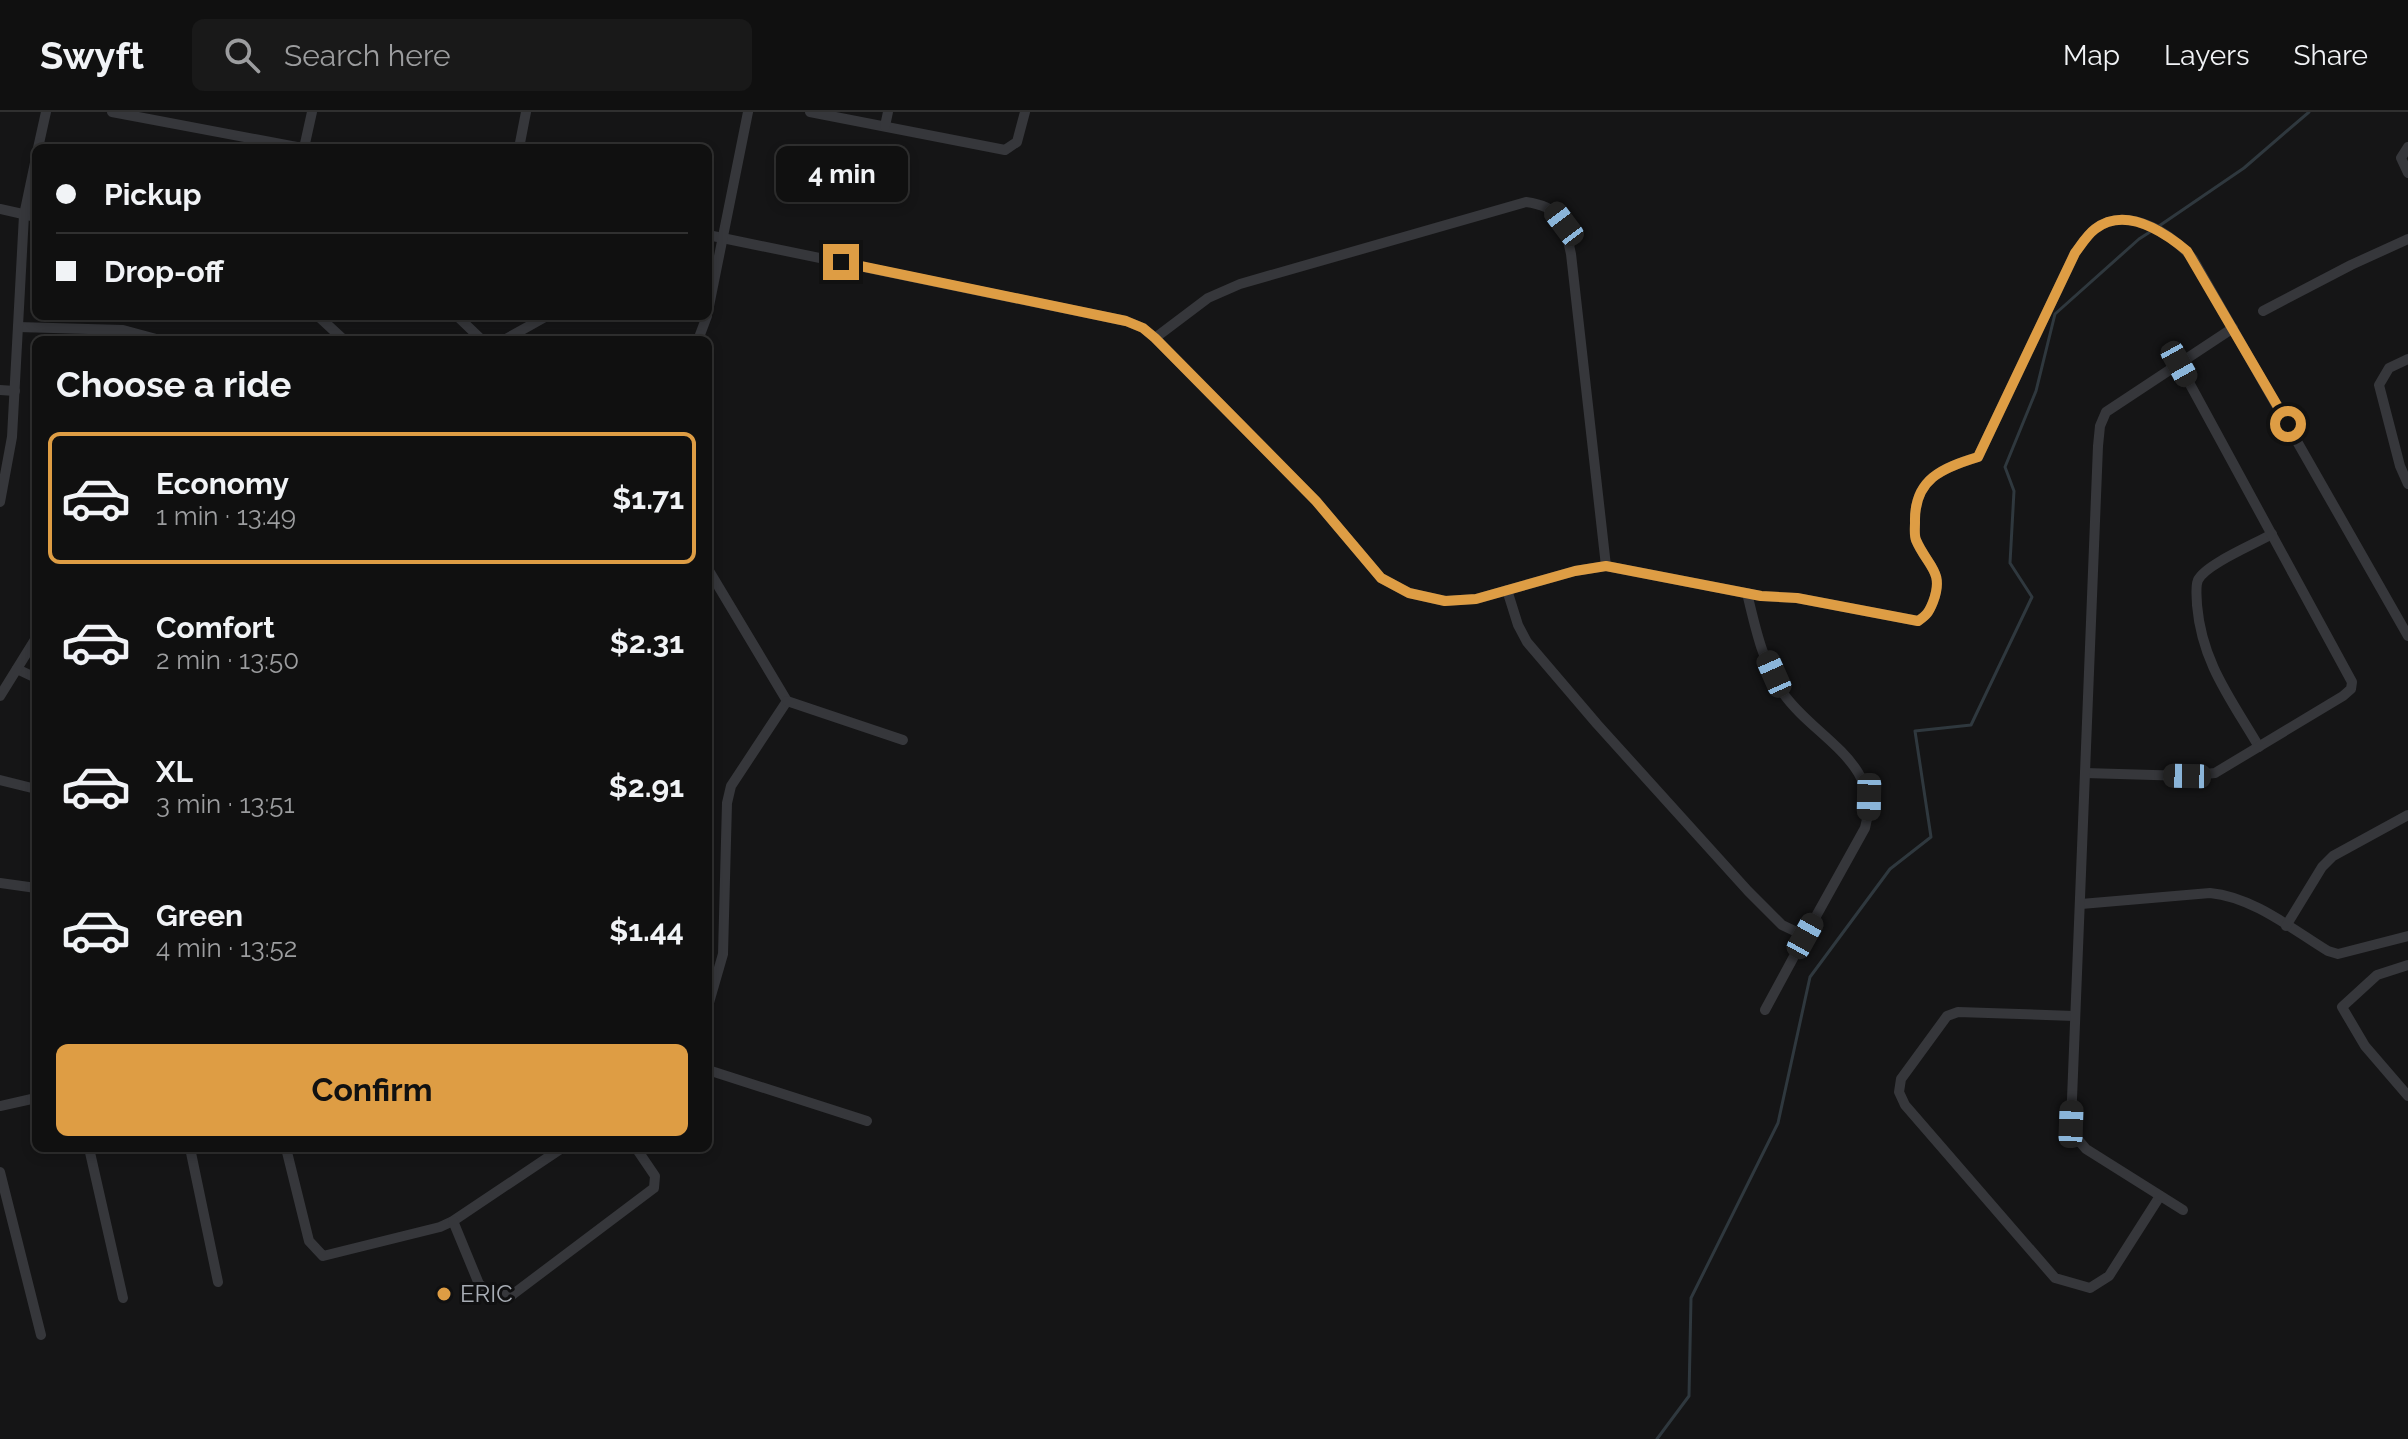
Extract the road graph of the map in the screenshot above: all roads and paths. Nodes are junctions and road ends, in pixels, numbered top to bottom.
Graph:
1 (46, 112) edge
2 (112, 112) edge
3 (312, 112) edge
4 (526, 112) edge
5 (748, 112) edge
6 (810, 112) edge
7 (888, 112) edge
8 (1025, 112) edge
9 (885, 126) junction
10 (39, 144) edge
11 (282, 144) edge
12 (304, 144) edge
13 (520, 144) edge
14 (2408, 147) edge
15 (2408, 173) edge
16 (32, 177) edge
17 (0, 209) edge
18 (24, 215) junction
19 (32, 216) edge
20 (712, 236) edge
21 (723, 238) junction
22 (2408, 239) edge
23 (712, 294) edge
24 (2263, 311) dead end
25 (322, 320) edge
26 (461, 320) edge
27 (540, 320) edge
28 (18, 327) junction
29 (2233, 328) junction
30 (145, 336) edge
31 (340, 336) edge
32 (478, 336) edge
33 (511, 336) edge
34 (1155, 338) junction
35 (2408, 359) edge
36 (2179, 364) junction
37 (0, 390) edge
38 (15, 391) junction
39 (2408, 484) edge
40 (0, 502) edge
41 (2272, 534) junction
42 (1606, 566) junction
43 (712, 579) edge
44 (1507, 590) junction
45 (1747, 593) junction
46 (2408, 636) edge
47 (32, 645) edge
48 (17, 669) junction
49 (32, 676) edge
50 (0, 696) edge
51 (787, 701) junction
52 (903, 740) dead end
53 (2259, 747) junction
54 (2085, 773) junction
55 (0, 780) edge
56 (32, 788) edge
57 (2408, 815) edge
58 (0, 883) edge
59 (32, 887) edge
60 (2081, 904) junction
61 (2286, 926) junction
62 (1805, 936) junction
63 (2408, 936) edge
64 (2408, 965) edge
65 (712, 992) edge
66 (1765, 1010) dead end
67 (2074, 1016) junction
68 (712, 1071) edge
69 (2408, 1096) edge
70 (32, 1099) edge
71 (0, 1106) edge
72 (867, 1121) dead end
73 (90, 1152) edge
74 (191, 1152) edge
75 (288, 1152) edge
76 (556, 1152) edge
77 (639, 1152) edge
78 (0, 1172) edge
79 (2160, 1196) junction
80 (2183, 1210) dead end
81 (453, 1221) junction
82 (218, 1282) dead end
83 (123, 1298) dead end
84 (41, 1335) dead end

1 - 10 street
2 - 11 street
3 - 12 street
4 - 13 street
5 - 21 street
6 - 9 street
7 - 9 street
8 - 9 street
14 - 15 street
16 - 18 street
17 - 18 street
18 - 19 street
18 - 28 street
20 - 21 street
21 - 23 street
21 - 34 street
22 - 24 street
25 - 31 street
26 - 32 street
27 - 33 street
28 - 30 street
28 - 38 street
29 - 36 street
29 - 45 street
29 - 46 street
34 - 42 street
34 - 44 street
35 - 39 street
36 - 41 street
36 - 54 street
37 - 38 street
38 - 40 street
41 - 53 street
41 - 53 street
42 - 44 street
42 - 45 street
43 - 51 street
44 - 62 street
45 - 62 street
47 - 48 street
48 - 49 street
48 - 50 street
51 - 52 street
51 - 65 street
53 - 54 street
54 - 60 street
55 - 56 street
57 - 61 street
58 - 59 street
60 - 61 street
60 - 67 street
61 - 63 street
62 - 66 street
64 - 69 street
67 - 79 street
67 - 79 street
68 - 72 street
70 - 71 street
73 - 83 street
74 - 82 street
75 - 81 street
76 - 81 street
77 - 81 street
78 - 84 street
79 - 80 street

